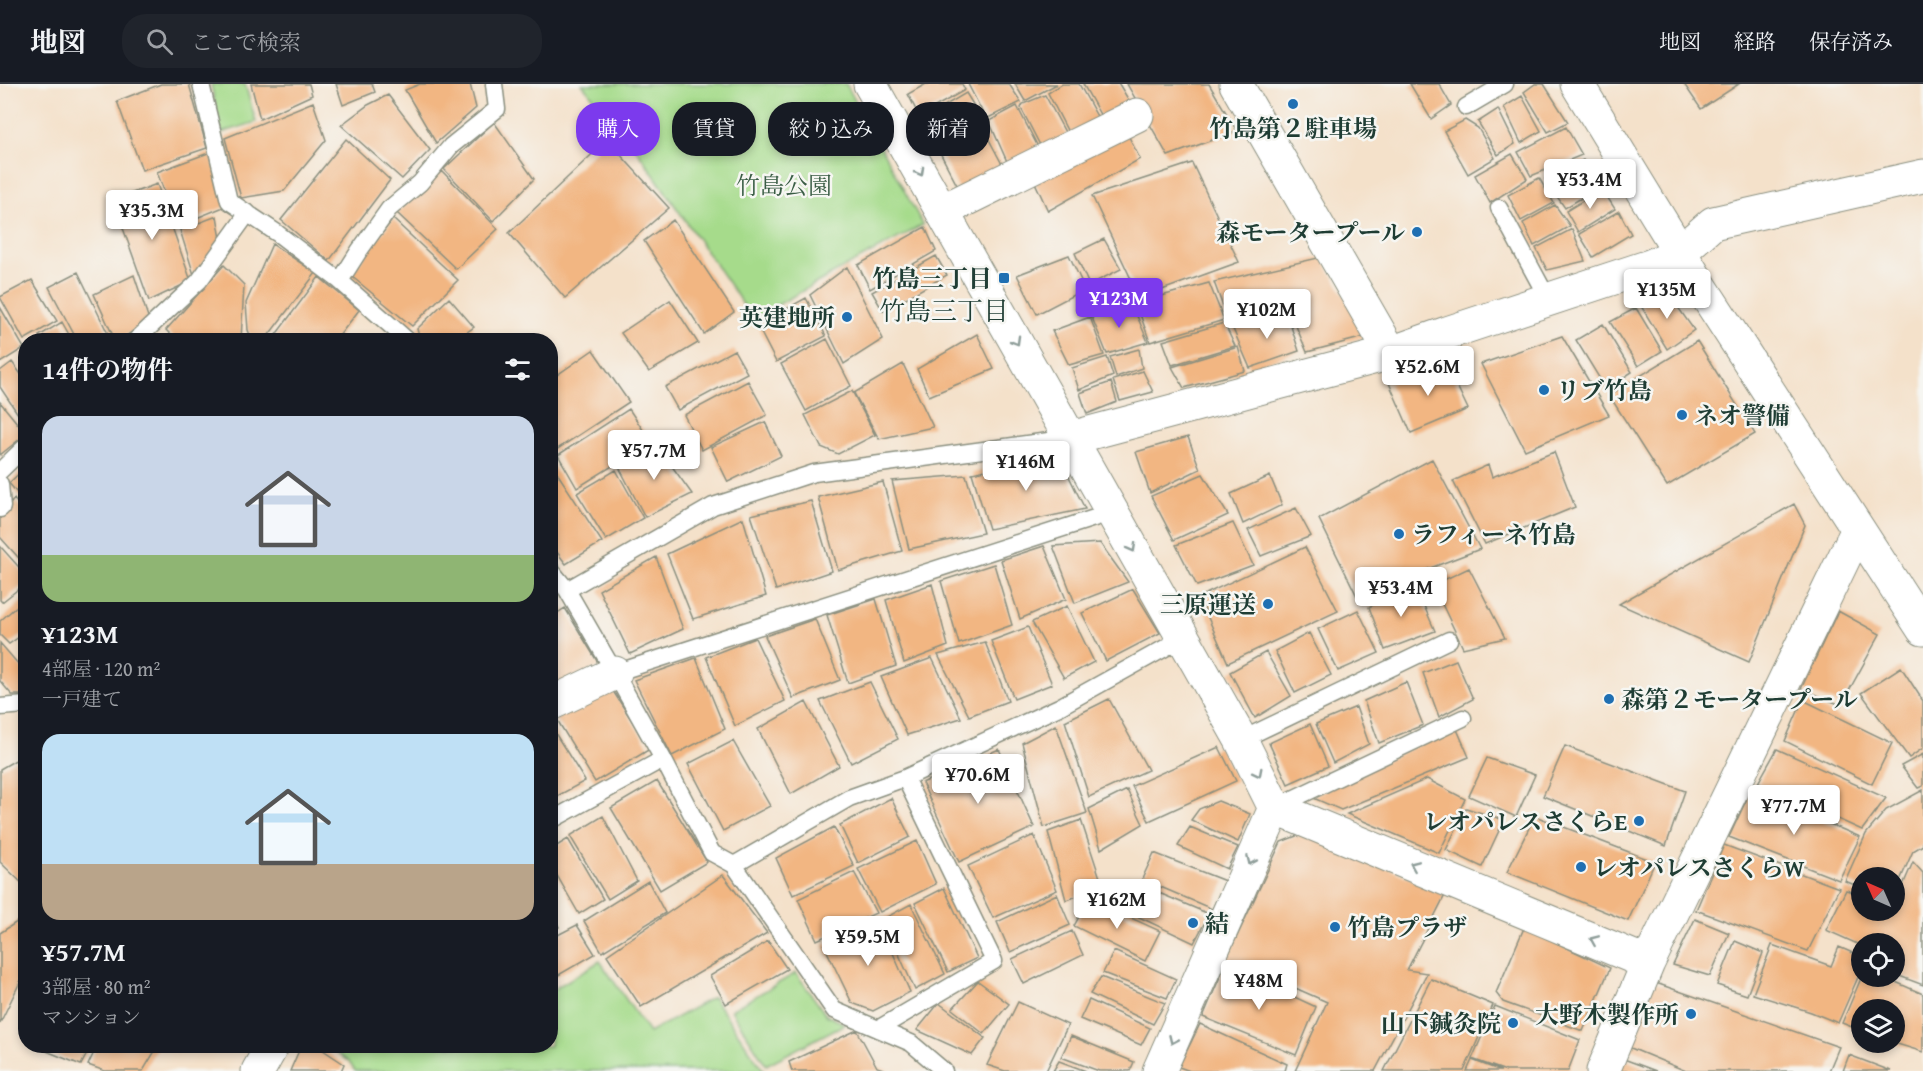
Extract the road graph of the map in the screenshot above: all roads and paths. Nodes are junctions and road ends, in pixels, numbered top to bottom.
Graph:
1 (201, 84) edge
2 (494, 84) edge
3 (1236, 84) edge
4 (1505, 84) edge
5 (1577, 84) edge
6 (875, 85) edge
7 (1466, 107) dead end
8 (1137, 115) dead end
9 (1923, 176) edge
10 (1499, 208) dead end
11 (942, 212) junction
12 (248, 213) junction
13 (1679, 253) junction
14 (340, 281) junction
15 (1548, 299) junction
16 (143, 333) edge
17 (399, 333) edge
18 (1391, 353) junction
19 (1071, 438) junction
20 (18, 454) edge
21 (0, 471) edge
22 (0, 484) edge
23 (0, 509) edge
24 (1113, 513) junction
25 (1858, 529) junction
26 (558, 579) edge
27 (567, 590) junction
28 (1923, 629) edge
29 (1183, 638) junction
30 (1449, 640) dead end
31 (615, 673) junction
32 (558, 700) edge
33 (18, 706) edge
34 (0, 707) edge
35 (1464, 718) dead end
36 (1241, 740) junction
37 (663, 759) junction
38 (905, 778) junction
39 (1275, 808) junction
40 (558, 817) edge
41 (734, 865) junction
42 (1648, 963) junction
43 (878, 1029) junction
44 (268, 1053) edge
45 (258, 1071) edge
46 (944, 1071) edge
47 (1159, 1071) edge
48 (1603, 1071) edge

1 - 12 lane
2 - 14 lane
3 - 18 street
4 - 7 lane
5 - 13 street
6 -> 11 street
8 - 11 street
9 - 13 street
10 - 15 lane
11 -> 19 street
12 - 14 lane
12 - 16 lane
13 - 15 street
13 - 25 street
14 - 17 lane
15 - 18 street
18 - 19 street
19 - 24 street
19 - 27 lane
20 - 21 lane
22 - 23 lane
24 -> 29 street
24 - 31 lane
25 - 28 street
25 - 42 street
26 - 27 lane
27 - 31 lane
29 - 36 street
29 - 38 lane
30 - 36 lane
31 - 32 street
31 - 37 lane
33 - 34 lane
35 - 39 lane
36 -> 39 street
37 - 40 lane
37 - 41 lane
38 - 41 lane
38 - 43 lane
42 -> 39 street
39 -> 47 street
41 - 43 lane
42 - 48 street
43 - 46 lane
44 - 45 street

